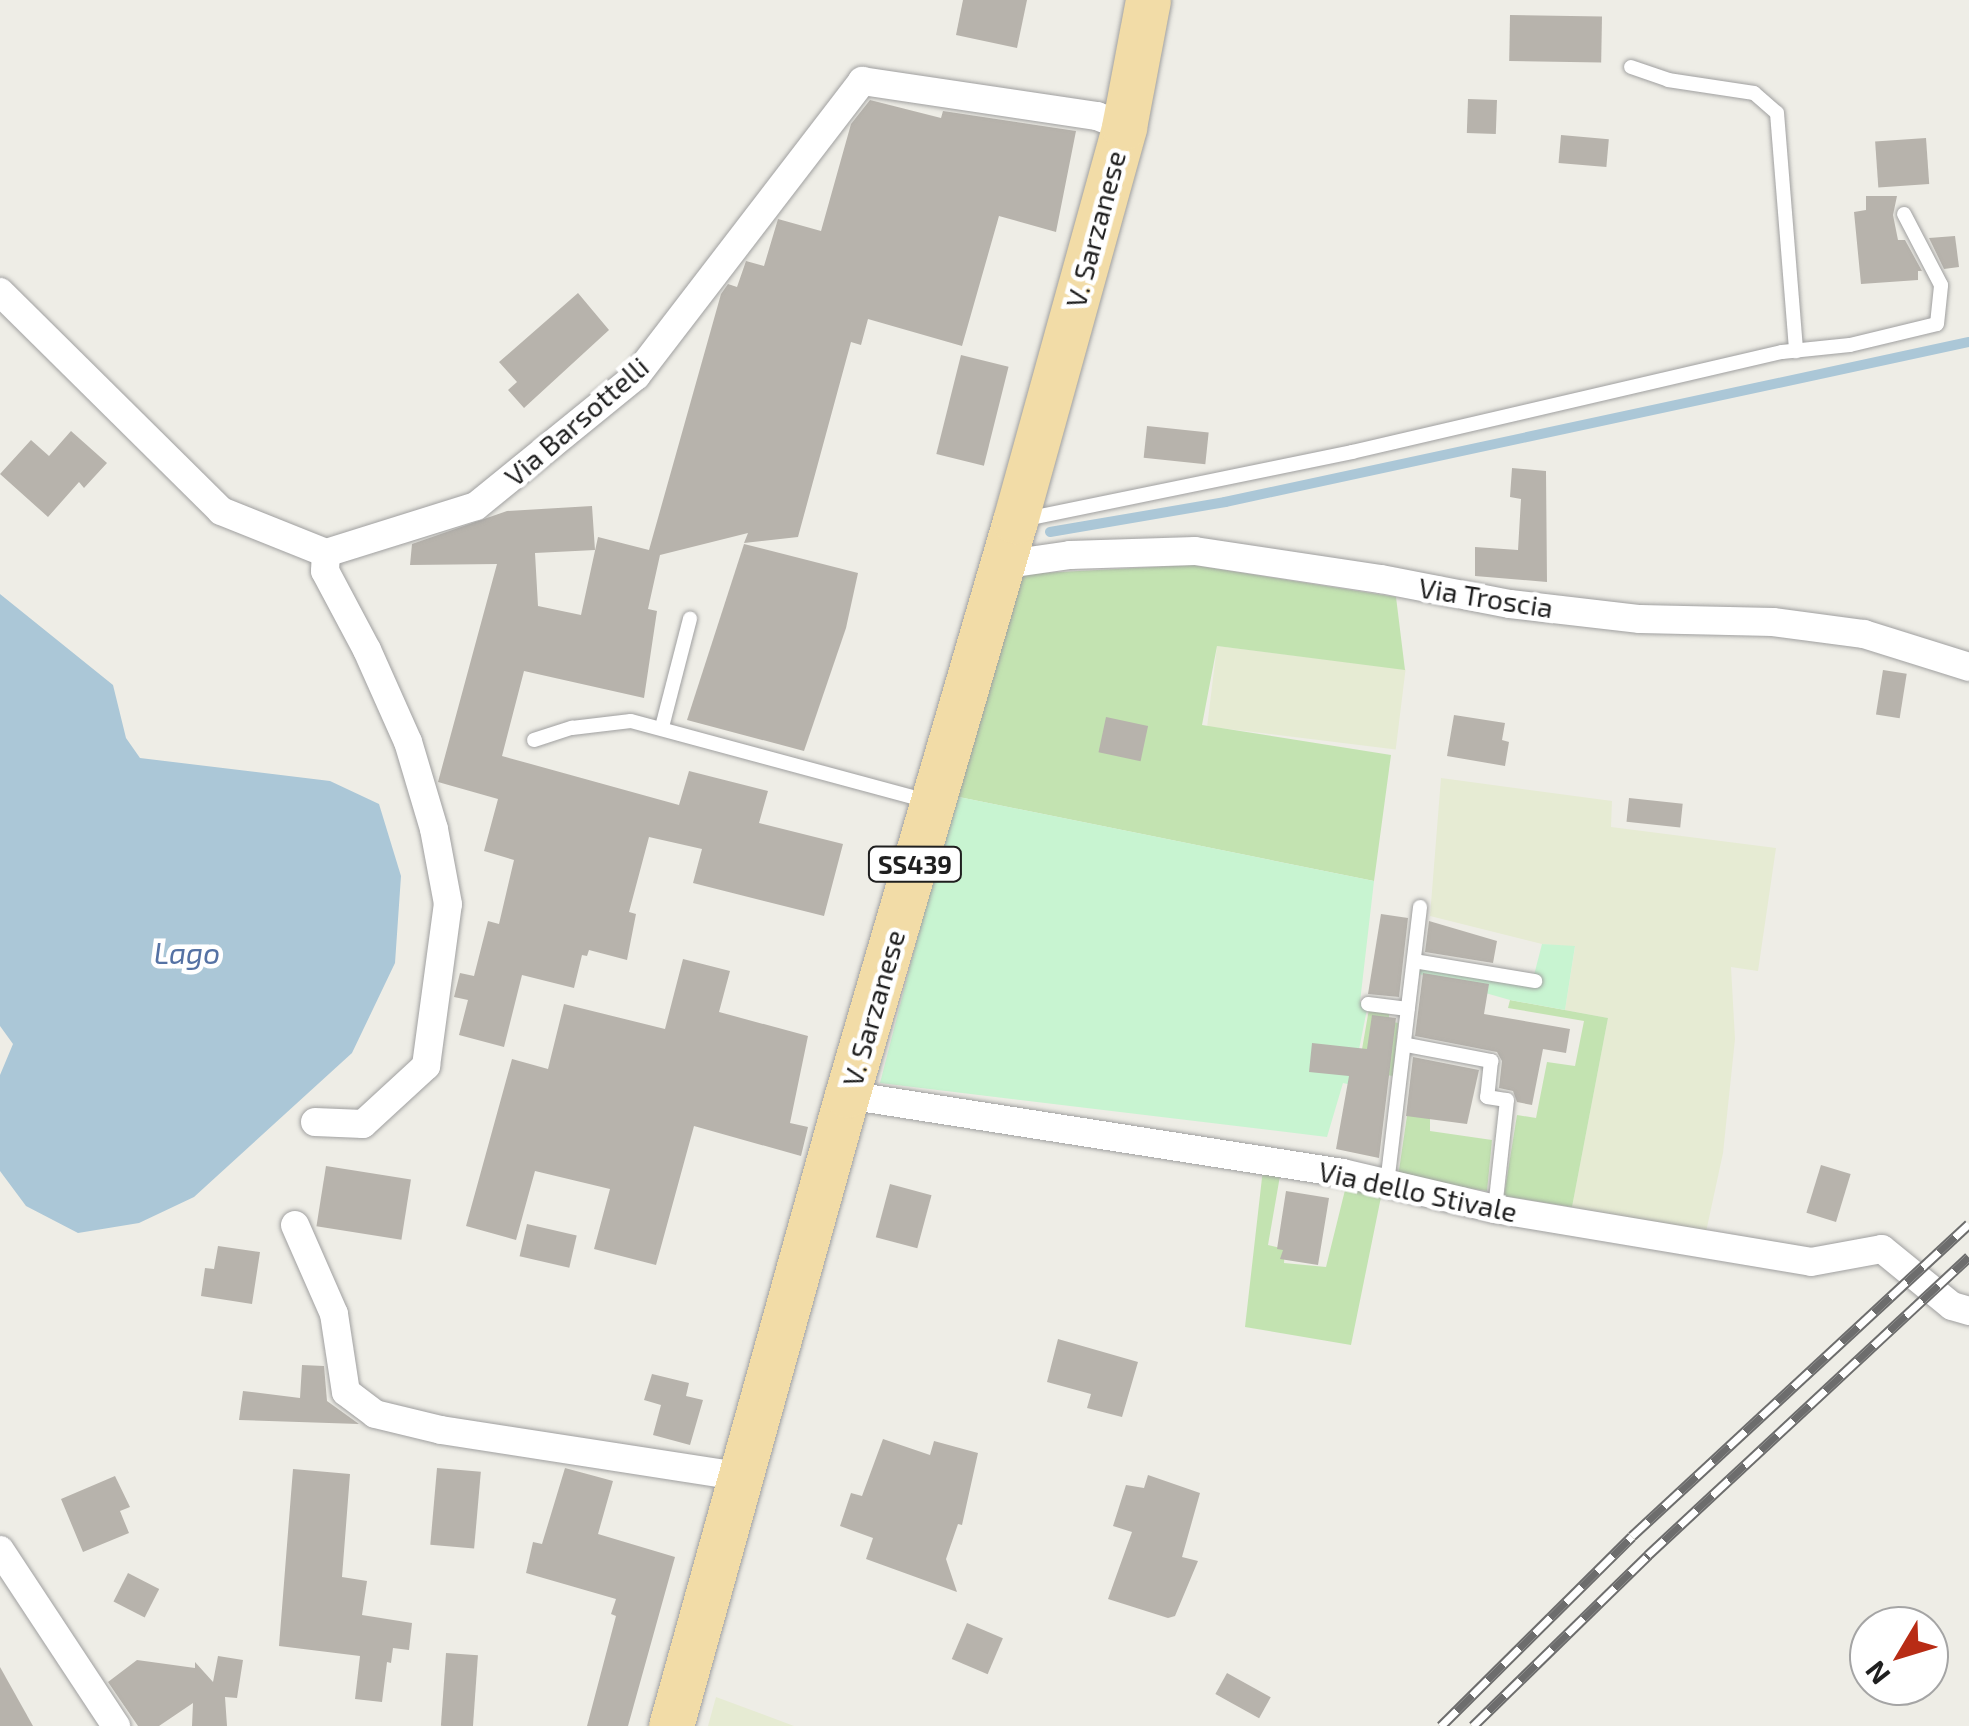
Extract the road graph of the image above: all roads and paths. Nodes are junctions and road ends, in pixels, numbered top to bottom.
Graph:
1 (1148, 0) edge
2 (1631, 67) dead end
3 (1124, 128) junction
4 (1904, 214) dead end
5 (0, 292) edge
6 (1796, 351) junction
7 (1015, 521) junction
8 (326, 553) junction
9 (1000, 565) junction
10 (690, 618) dead end
11 (1969, 667) edge
12 (662, 727) junction
13 (534, 740) dead end
14 (933, 803) junction
15 (1420, 907) dead end
16 (1414, 961) junction
17 (1536, 981) dead end
18 (1368, 1004) dead end
19 (1408, 1009) junction
20 (1407, 1044) junction
21 (847, 1095) junction
22 (315, 1122) dead end
23 (1387, 1185) junction
24 (1495, 1209) junction
25 (295, 1225) dead end
26 (1969, 1311) edge
27 (744, 1477) junction
28 (0, 1550) edge
29 (116, 1726) edge
30 (672, 1726) edge

1 - 3 main road, V. Sarzanese / SS439
2 - 6 lane
3 - 7 main road, V. Sarzanese / SS439
3 - 8 street, Via Barsottelli
4 - 6 lane
5 - 8 street
6 - 7 lane
7 - 9 main road, V. Sarzanese / SS439
8 - 22 street
9 - 11 street, Via Troscia
9 - 14 main road, V. Sarzanese / SS439
10 - 12 lane
12 - 13 lane
12 - 14 lane
14 - 21 main road, V. Sarzanese / SS439
15 - 16 lane
16 - 17 lane
16 - 19 lane
18 - 19 lane
19 - 20 lane
20 - 23 lane
20 - 24 lane
21 - 23 street, Via dello Stivale
21 - 27 main road, V. Sarzanese / SS439
23 - 24 street, Via dello Stivale
24 - 26 street, Via dello Stivale
25 - 27 street
27 - 30 main road, V. Sarzanese / SS439
28 - 29 street

